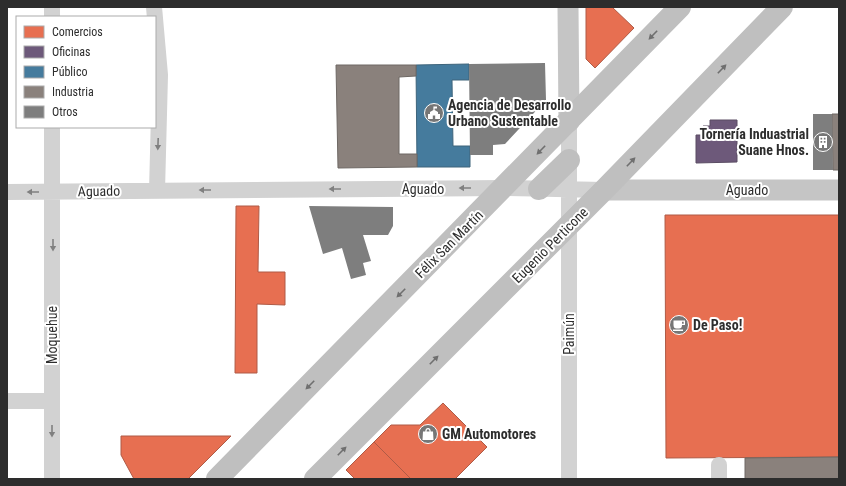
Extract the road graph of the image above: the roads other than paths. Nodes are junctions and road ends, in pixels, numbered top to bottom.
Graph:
1 (568, 7) edge
2 (680, 7) edge
3 (782, 7) edge
4 (156, 27) edge
5 (569, 122) junction
6 (52, 128) edge
7 (569, 160) junction
8 (504, 188) junction
9 (539, 188) junction
10 (569, 189) junction
11 (604, 190) junction
12 (839, 190) edge
13 (157, 191) junction
14 (7, 192) edge
15 (53, 192) junction
16 (569, 225) junction
17 (7, 401) edge
18 (52, 401) junction
19 (52, 479) edge
20 (217, 479) edge
21 (314, 479) edge
22 (568, 479) edge

1 - 5 main road
2 -> 5 highway, Félix San Martín
11 -> 3 highway, Eugenio Perticone
4 -> 13 street
5 - 7 street, Paimún
5 -> 8 highway, Félix San Martín
6 - 15 street, Moquehue
7 - 9 highway
7 - 10 street, Paimún
8 - 9 street, Aguado
8 -> 13 street, Aguado
8 -> 20 highway, Félix San Martín
9 - 10 street, Aguado
10 - 11 street, Aguado
10 - 16 street, Paimún
11 - 12 main road, Aguado
11 - 16 highway, Eugenio Perticone
13 - 15 street, Aguado
15 -> 14 street, Aguado
15 -> 18 street, Moquehue
21 -> 16 highway, Eugenio Perticone
16 - 22 street, Paimún
17 - 18 street
18 -> 19 street, Moquehue

